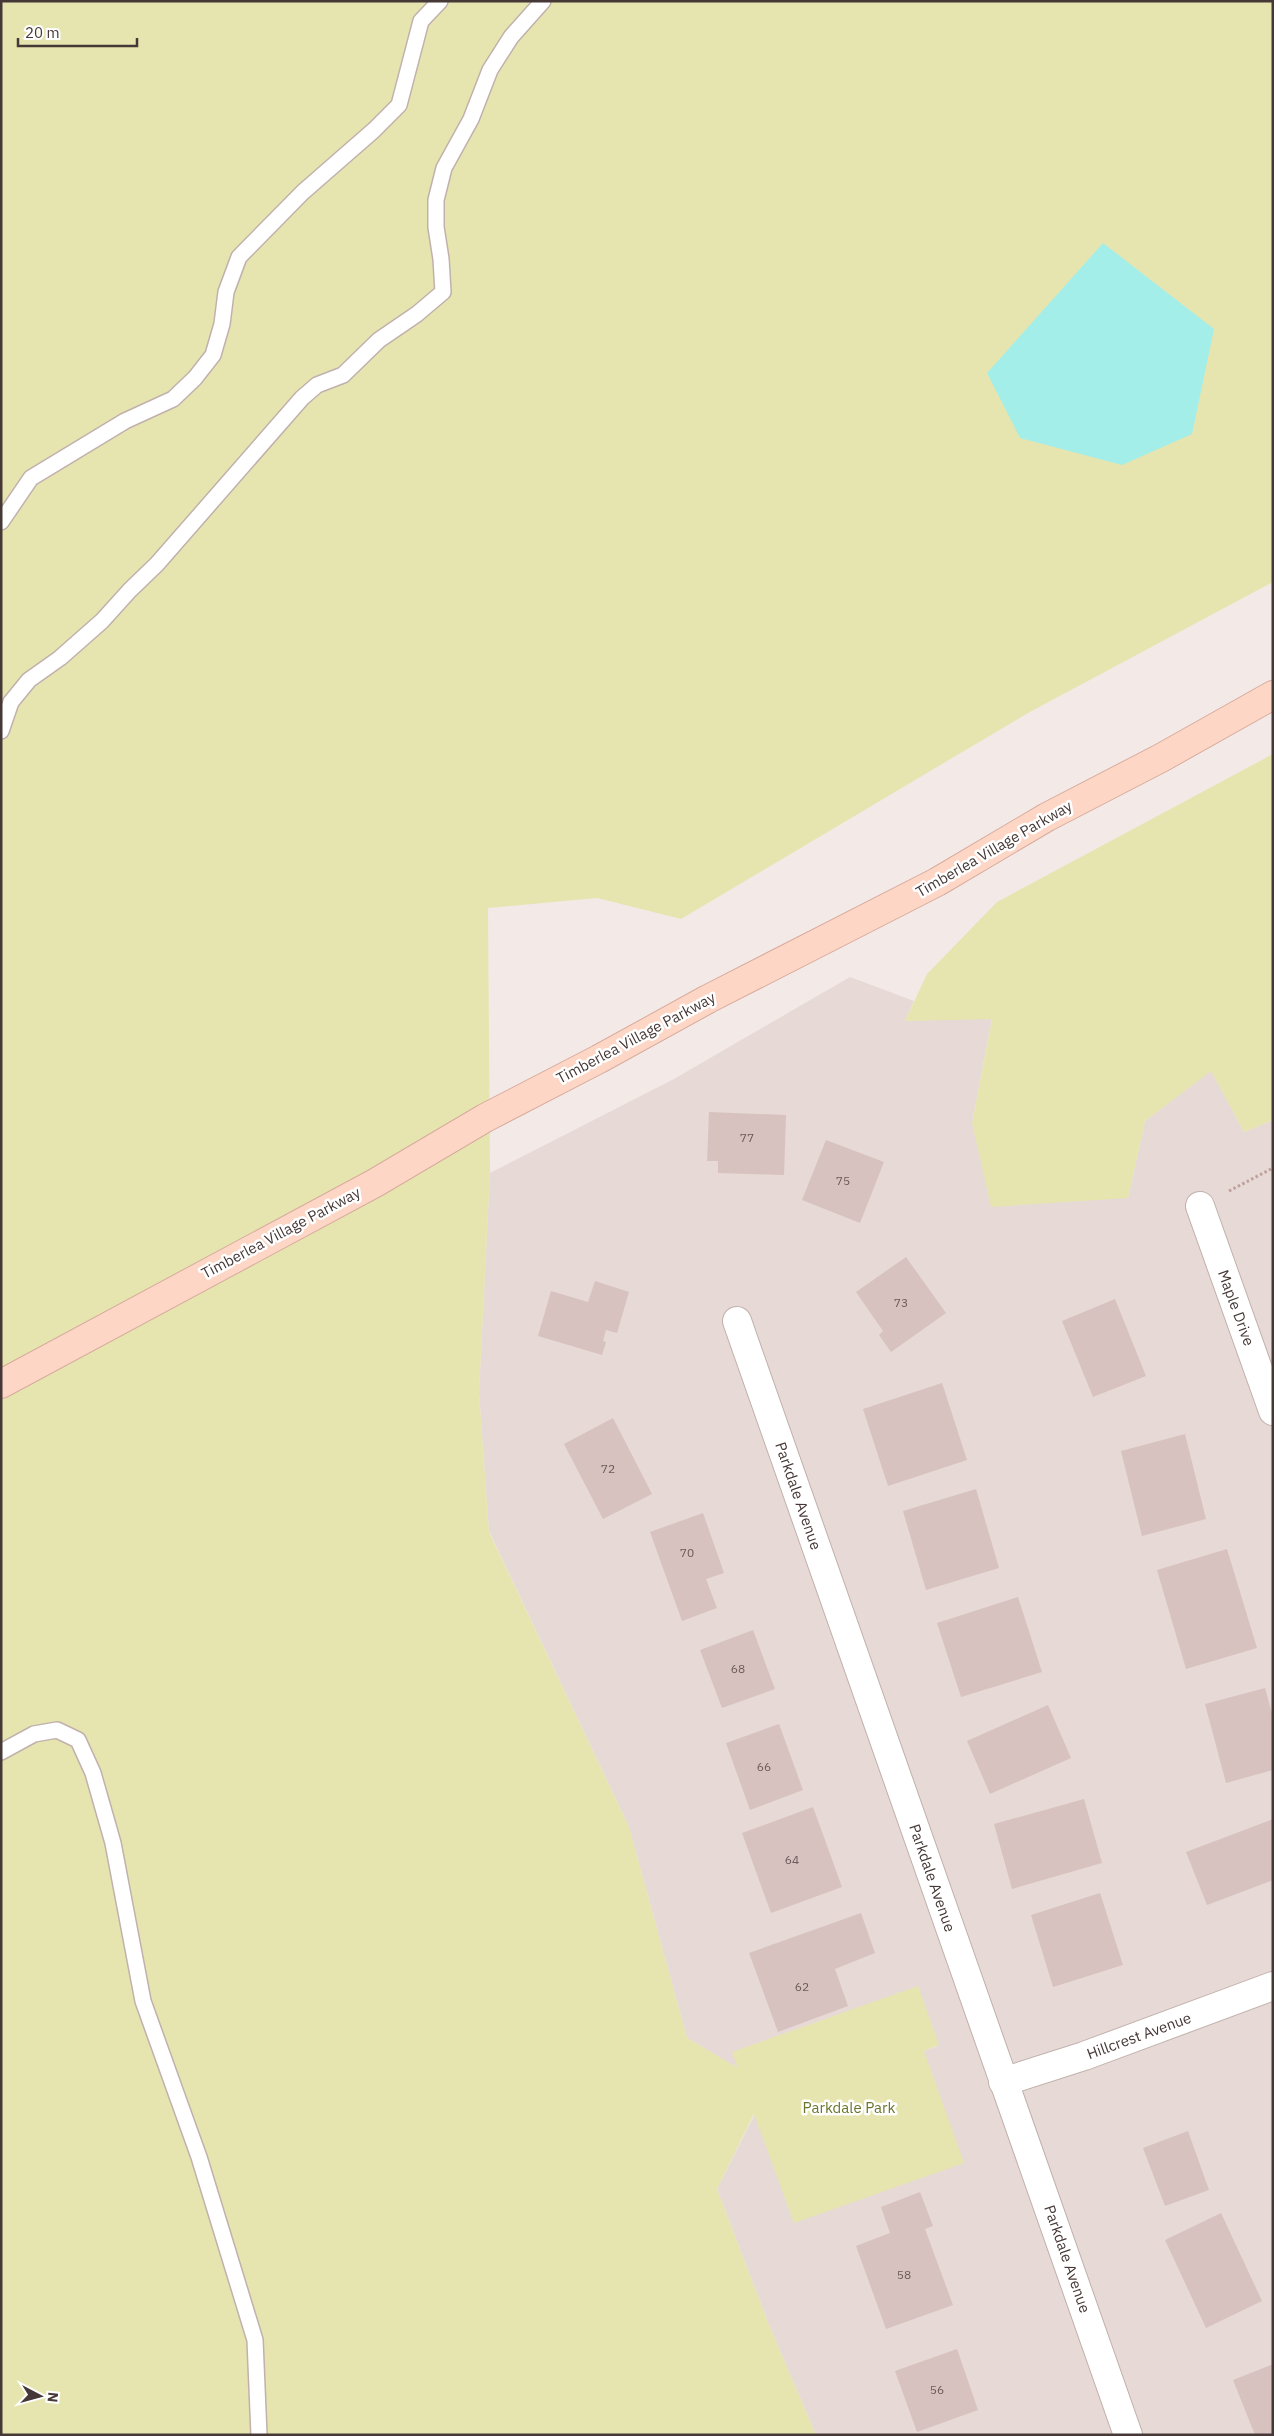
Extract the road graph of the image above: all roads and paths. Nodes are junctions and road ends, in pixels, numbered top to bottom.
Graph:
1 (440, 1) edge
2 (543, 1) edge
3 (1, 522) edge
4 (1273, 695) edge
5 (1, 731) edge
6 (1273, 1168) edge
7 (1200, 1206) joint
8 (737, 1321) dead end
9 (1, 1384) edge
10 (1273, 1411) edge
11 (1, 1752) edge
12 (1273, 1986) edge
13 (1003, 2082) junction
14 (259, 2435) edge
15 (1128, 2435) edge

1 - 3 lane
2 - 5 lane
4 - 9 main road, Timberlea Village Parkway
6 - 7 path
7 - 10 street, Maple Drive
8 - 13 street, Parkdale Avenue
11 - 14 lane
12 - 13 street, Hillcrest Avenue
13 - 15 street, Parkdale Avenue

